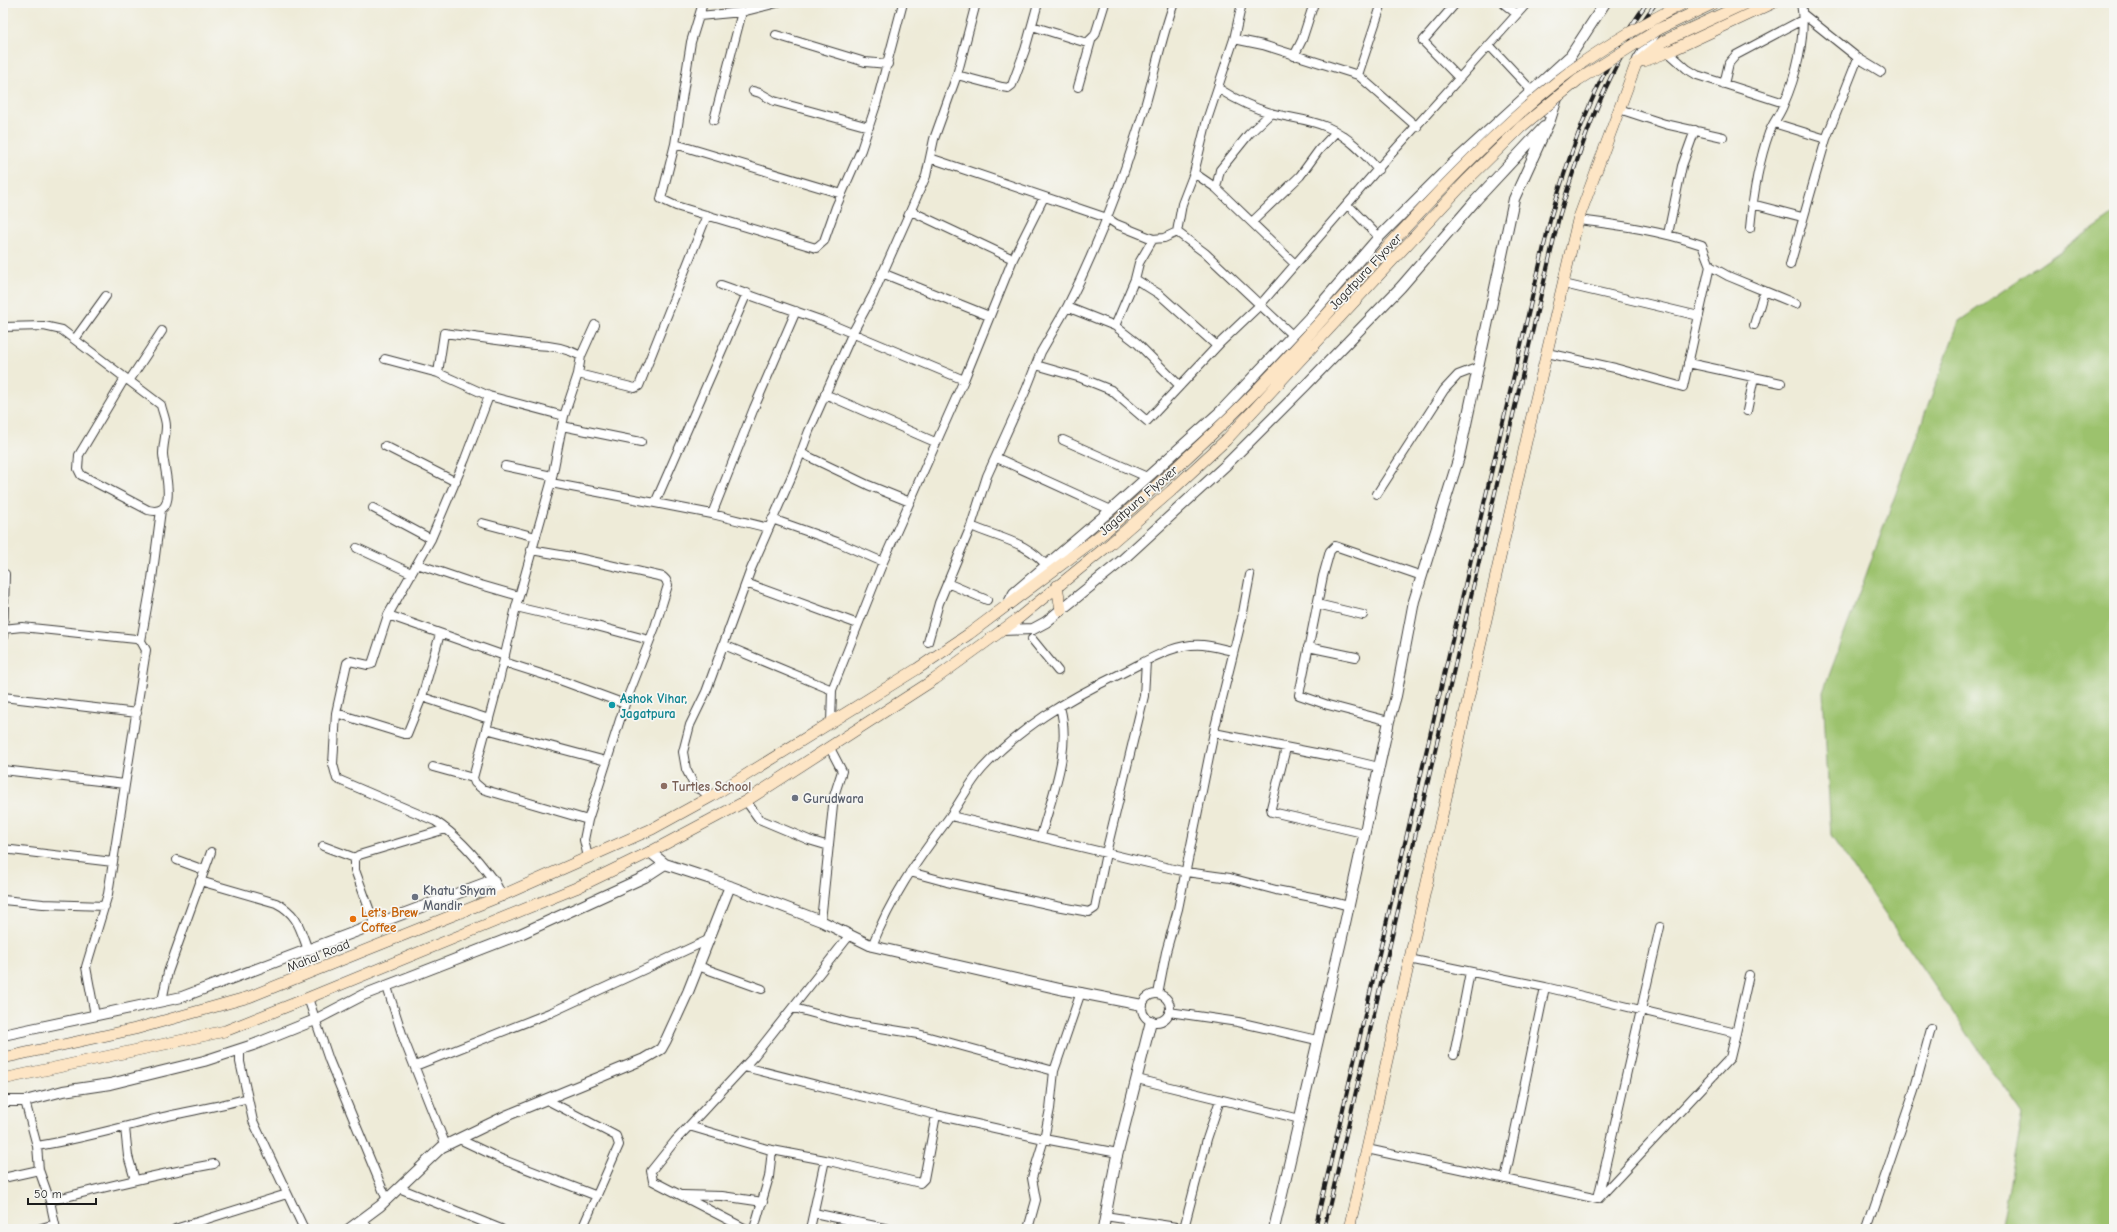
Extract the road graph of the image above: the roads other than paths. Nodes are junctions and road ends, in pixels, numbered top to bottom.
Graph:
1 (702, 3) edge
2 (777, 3) edge
3 (903, 3) edge
4 (976, 3) edge
5 (1038, 3) edge
6 (1104, 3) edge
7 (1174, 3) edge
8 (1242, 3) edge
9 (1314, 3) edge
10 (1382, 3) edge
11 (1456, 3) edge
12 (1503, 3) edge
13 (1527, 3) edge
14 (1605, 3) edge
15 (1673, 3) edge
16 (1684, 3) edge
17 (1714, 3) edge
18 (1746, 3) edge
19 (1773, 3) edge
20 (1801, 3) edge
21 (742, 12) junction
22 (1518, 14) junction
23 (699, 16) junction
24 (1803, 17) junction
25 (1032, 26) junction
26 (776, 35) dead end
27 (1234, 39) junction
28 (1091, 41) junction
29 (1489, 45) junction
30 (1668, 52) junction
31 (1571, 55) junction
32 (1294, 56) junction
33 (1858, 58) junction
34 (888, 64) junction
35 (1636, 64) junction
36 (1881, 72) dead end
37 (957, 75) junction
38 (1358, 75) junction
39 (1459, 78) junction
40 (1724, 84) junction
41 (1078, 87) dead end
42 (1218, 89) junction
43 (753, 91) dead end
44 (1533, 92) junction
45 (1784, 103) junction
46 (1619, 109) junction
47 (1271, 113) junction
48 (714, 120) dead end
49 (1550, 120) junction
50 (1774, 123) junction
51 (868, 127) junction
52 (1417, 127) junction
53 (1695, 130) junction
54 (1336, 132) junction
55 (1723, 137) dead end
56 (1826, 139) junction
57 (675, 144) junction
58 (930, 158) junction
59 (1378, 170) junction
60 (1194, 173) junction
61 (1216, 188) junction
62 (842, 194) junction
63 (1044, 197) junction
64 (1752, 204) junction
65 (1348, 205) junction
66 (912, 210) junction
67 (707, 215) junction
68 (1802, 217) junction
69 (1107, 218) junction
70 (1578, 220) junction
71 (1252, 222) junction
72 (1750, 228) dead end
73 (1177, 232) junction
74 (1668, 234) junction
75 (1379, 238) junction
76 (1152, 239) junction
77 (1013, 260) junction
78 (1295, 264) junction
79 (1790, 265) dead end
80 (1710, 266) junction
81 (882, 273) junction
82 (1135, 280) junction
83 (1564, 284) junction
84 (721, 285) dead end
85 (1764, 291) junction
86 (748, 293) junction
87 (106, 296) dead end
88 (1796, 304) dead end
89 (1260, 305) junction
90 (1067, 307) junction
91 (796, 311) junction
92 (989, 316) junction
93 (1699, 316) junction
94 (595, 324) dead end
95 (1754, 325) dead end
96 (1115, 326) junction
97 (3, 327) edge
98 (162, 331) dead end
99 (853, 332) junction
100 (1292, 335) junction
101 (75, 339) junction
102 (1217, 346) junction
103 (1547, 353) junction
104 (581, 356) junction
105 (385, 359) dead end
106 (1688, 363) junction
107 (1036, 365) junction
108 (1479, 367) junction
109 (438, 373) junction
110 (578, 374) junction
111 (1754, 377) junction
112 (127, 380) junction
113 (964, 380) junction
114 (1780, 383) dead end
115 (1180, 386) junction
116 (825, 394) junction
117 (489, 396) junction
118 (1747, 411) dead end
119 (564, 416) junction
120 (562, 426) junction
121 (1063, 440) dead end
122 (642, 442) dead end
123 (936, 442) junction
124 (385, 446) dead end
125 (801, 453) junction
126 (997, 458) junction
127 (505, 466) dead end
128 (1147, 477) junction
129 (551, 479) junction
130 (456, 482) junction
131 (1377, 494) dead end
132 (910, 502) junction
133 (655, 503) junction
134 (373, 508) dead end
135 (161, 510) junction
136 (1111, 510) junction
137 (712, 514) junction
138 (772, 519) junction
139 (482, 523) dead end
140 (971, 526) junction
141 (769, 528) junction
142 (536, 537) junction
143 (431, 539) junction
144 (357, 548) dead end
145 (531, 550) junction
146 (883, 562) junction
147 (417, 564) junction
148 (1049, 568) junction
149 (411, 573) junction
150 (4, 574) dead end
151 (1250, 576) dead end
152 (1422, 576) junction
153 (746, 583) junction
154 (947, 583) junction
155 (1058, 586) junction
156 (519, 596) junction
157 (987, 600) dead end
158 (1317, 604) junction
159 (516, 607) junction
160 (1061, 610) junction
161 (388, 615) junction
162 (1363, 615) dead end
163 (858, 624) junction
164 (4, 629) edge
165 (1002, 630) junction
166 (440, 634) junction
167 (1032, 639) dead end
168 (3, 640) edge
169 (649, 640) junction
170 (141, 641) junction
171 (928, 642) dead end
172 (724, 645) junction
173 (1308, 647) junction
174 (1233, 651) junction
175 (1356, 657) dead end
176 (504, 659) junction
177 (1146, 661) junction
178 (1058, 671) dead end
179 (832, 690) junction
180 (3, 697) edge
181 (422, 697) junction
182 (625, 704) junction
183 (1060, 707) junction
184 (137, 713) junction
185 (336, 713) junction
186 (489, 719) junction
187 (1388, 721) junction
188 (831, 723) junction
189 (486, 729) junction
190 (1214, 734) junction
191 (830, 748) junction
192 (1286, 748) junction
193 (606, 761) junction
194 (433, 767) dead end
195 (1379, 767) junction
196 (3, 770) edge
197 (473, 778) junction
198 (125, 784) junction
199 (712, 796) junction
200 (746, 801) junction
201 (951, 816) junction
202 (588, 820) junction
203 (446, 829) junction
204 (1363, 833) junction
205 (1041, 836) junction
206 (323, 846) dead end
207 (829, 846) junction
208 (3, 848) edge
209 (211, 852) dead end
210 (650, 852) junction
211 (1106, 853) junction
212 (588, 857) junction
213 (356, 858) junction
214 (178, 860) dead end
215 (113, 862) junction
216 (665, 864) junction
217 (204, 870) junction
218 (910, 872) junction
219 (1186, 872) junction
220 (493, 880) junction
221 (200, 881) junction
222 (730, 886) junction
223 (501, 896) junction
224 (3, 900) edge
225 (105, 906) junction
226 (1349, 906) junction
227 (821, 921) junction
228 (375, 925) junction
229 (1660, 927) dead end
230 (849, 936) junction
231 (708, 940) junction
232 (872, 946) junction
233 (308, 950) junction
234 (1410, 959) junction
235 (698, 966) junction
236 (1470, 972) junction
237 (1749, 975) dead end
238 (387, 987) junction
239 (1545, 987) junction
240 (762, 989) dead end
241 (1081, 992) junction
242 (1158, 994) junction
243 (308, 998) junction
244 (162, 1001) junction
245 (1142, 1005) junction
246 (794, 1008) junction
247 (1640, 1011) junction
248 (1169, 1012) junction
249 (95, 1015) junction
250 (315, 1020) junction
251 (1151, 1021) junction
252 (1931, 1029) dead end
253 (1736, 1033) junction
254 (3, 1035) edge
255 (1317, 1040) junction
256 (240, 1050) junction
257 (1454, 1055) dead end
258 (3, 1058) edge
259 (416, 1066) junction
260 (745, 1067) junction
261 (1054, 1071) junction
262 (3, 1079) edge
263 (1136, 1079) junction
264 (248, 1098) junction
265 (25, 1100) junction
266 (547, 1100) junction
267 (1220, 1100) junction
268 (3, 1101) edge
269 (936, 1115) junction
270 (1300, 1120) junction
271 (689, 1126) junction
272 (125, 1128) junction
273 (460, 1139) junction
274 (1044, 1139) junction
275 (37, 1146) junction
276 (446, 1146) junction
277 (1367, 1149) junction
278 (772, 1150) junction
279 (1118, 1153) junction
280 (825, 1160) junction
281 (214, 1164) dead end
282 (39, 1170) junction
283 (3, 1178) edge
284 (1505, 1179) junction
285 (135, 1180) junction
286 (399, 1188) junction
287 (287, 1194) junction
288 (681, 1195) junction
289 (597, 1196) junction
290 (1598, 1199) junction
291 (387, 1200) junction
292 (50, 1201) junction
293 (762, 1202) junction
294 (814, 1213) junction
295 (1105, 1216) junction
296 (362, 1220) junction
297 (56, 1226) edge
298 (190, 1227) edge
299 (867, 1227) edge
300 (38, 1229) edge
301 (175, 1229) edge
302 (304, 1229) edge
303 (349, 1229) edge
304 (369, 1229) edge
305 (501, 1229) edge
306 (582, 1229) edge
307 (746, 1229) edge
308 (754, 1229) edge
309 (810, 1229) edge
310 (889, 1229) edge
311 (1028, 1229) edge
312 (1103, 1229) edge
313 (1187, 1229) edge
314 (1274, 1229) edge
315 (1349, 1229) edge
316 (1867, 1229) edge

1 - 23 street
2 - 21 street
3 - 34 street
4 - 37 street
5 - 25 street
6 - 28 street
7 - 69 street
8 - 27 street
9 - 32 street
10 - 38 street
11 - 39 street
12 - 22 street
13 - 22 street
14 - 31 street
15 - 35 street
16 - 148 main road, Jagatpura Flyover, bridge
17 - 155 main road, Jagatpura Flyover, bridge
18 - 35 main road
19 - 30 main road
20 - 24 street
21 - 23 street
21 - 48 street
22 - 29 street
23 - 57 street
24 - 33 street
24 - 40 street
24 - 45 street
25 - 28 street
25 - 37 street
26 - 34 street
27 - 32 street
27 - 42 street
28 - 41 street
29 - 39 street
29 - 44 street
30 - 35 main road
30 - 40 street
31 - 44 street
31 - 49 street
32 - 38 street
33 - 36 street
33 - 56 street
34 - 51 street
35 - 46 main road
37 - 58 street
38 - 52 street
39 - 52 street
40 - 45 street
42 - 47 street
42 - 60 street
43 - 51 street
44 - 49 street
44 - 75 street
45 - 50 street
46 - 53 street
46 - 70 main road
47 - 54 street
47 - 61 street
49 - 108 street
49 - 160 street
50 - 56 street
50 - 64 street
51 - 62 street
52 - 59 street
53 - 55 street
53 - 74 street
54 - 59 street
54 - 71 street
56 - 68 street
57 - 62 street
57 - 67 street
58 - 63 street
58 - 66 street
59 - 65 street
60 - 61 street
60 - 73 street
61 - 71 street
62 - 67 street
63 - 69 street
63 - 77 street
64 - 68 street
64 - 72 street
65 - 75 street
65 - 78 street
66 - 77 street
66 - 81 street
67 - 110 street
68 - 79 street
69 - 76 street
69 - 90 street
70 - 74 street
70 - 83 main road
71 - 78 street
73 - 76 street
73 - 89 street
74 - 80 street
75 - 100 street
76 - 82 street
77 - 92 street
78 - 89 street
80 - 85 street
80 - 93 street
81 - 92 street
81 - 99 street
82 - 96 street
82 - 102 street
83 - 93 street
83 - 103 main road
84 - 86 street
85 - 88 street
85 - 95 street
86 - 91 street
86 - 133 street
87 - 101 street
89 - 100 street
89 - 102 street
90 - 96 street
90 - 107 street
91 - 99 street
91 - 137 street
92 - 113 street
93 - 106 street
94 - 104 street
96 - 115 street
97 - 101 street
98 - 112 street
99 - 113 street
99 - 116 street
100 - 128 street
101 - 112 street
102 - 115 street
103 - 106 street
103 - 234 main road
104 - 109 street
104 - 110 street
105 - 109 street
106 - 111 street
107 - 115 street
107 - 126 street
108 - 131 street
108 - 152 street
109 - 117 street
110 - 119 street
111 - 114 street
111 - 118 street
112 - 135 street
112 - 135 street
113 - 123 street
116 - 123 street
116 - 125 street
117 - 119 street
117 - 130 street
119 - 120 street
120 - 122 street
120 - 129 street
121 - 128 street
123 - 132 street
124 - 130 street
125 - 132 street
125 - 138 street
126 - 136 street
126 - 140 street
127 - 129 street
128 - 136 street
129 - 133 street
129 - 142 street
130 - 143 street
132 - 146 street
133 - 137 street
134 - 143 street
135 - 170 street
136 - 148 street
137 - 141 street
138 - 141 street
138 - 146 street
139 - 142 street
140 - 148 street
140 - 154 street
141 - 153 street
142 - 145 street
143 - 147 street
144 - 149 street
145 - 156 street
145 - 169 street
146 - 163 street
147 - 149 street
147 - 156 street
148 - 188 main road, Jagatpura Flyover
149 - 161 street
150 - 164 street
151 - 174 street
152 - 158 street
152 - 187 street
153 - 163 street
153 - 172 street
154 - 157 street
154 - 171 street
155 - 160 main road
155 - 165 main road, Jagatpura Flyover
156 - 159 street
158 - 162 street
158 - 173 street
159 - 169 street
159 - 176 street
160 - 165 street
161 - 166 street
161 - 185 street
163 - 179 street
164 - 168 street
164 - 170 street
165 - 191 main road, Jagatpura Flyover
166 - 176 street
166 - 181 street
167 - 178 street
169 - 182 street
170 - 184 street
172 - 179 street
172 - 199 street
173 - 175 street
173 - 187 street
174 - 177 street
174 - 190 street
176 - 182 street
176 - 186 street
177 - 183 street
177 - 211 street
179 - 188 street
180 - 184 street
181 - 185 street
181 - 186 street
182 - 193 street
183 - 201 street
183 - 205 street
184 - 198 street
185 - 203 street
186 - 189 street
187 - 195 street
188 - 199 main road, Mahal Road
189 - 193 street
189 - 197 street
190 - 192 street
190 - 219 street
191 - 200 main road, Jagatpura Flyover
191 - 207 street
192 - 195 street
192 - 204 street
193 - 202 street
194 - 197 street
195 - 204 street
196 - 198 street
197 - 202 street
198 - 215 street
199 - 212 main road, Mahal Road
200 - 207 street
200 - 210 main road, Jagatpura Flyover
201 - 205 street
201 - 218 street
202 - 212 street
203 - 213 street
203 - 220 street
204 - 226 street
205 - 211 street
206 - 213 street
207 - 227 street
208 - 215 street
209 - 217 street
210 - 216 street
210 - 243 main road
211 - 218 street
211 - 219 street
212 - 223 main road, Mahal Road
213 - 228 street
214 - 217 street
215 - 225 street
216 - 222 street
216 - 238 street
217 - 221 street
218 - 232 street
219 - 226 street
219 - 242 street
220 - 223 street
220 - 228 street
221 - 233 street
221 - 244 street
222 - 227 street
222 - 231 street
223 - 258 main road, Mahal Road
224 - 225 street
225 - 249 street
226 - 255 street
227 - 230 street
228 - 233 street
229 - 247 street
230 - 232 street
230 - 246 street
231 - 235 street
231 - 259 street
232 - 241 street
233 - 244 street
234 - 236 street
234 - 277 main road
235 - 240 street
235 - 266 street
236 - 239 street
236 - 257 street
237 - 253 street
238 - 250 street
238 - 259 street
239 - 247 street
239 - 284 street
241 - 245 street
241 - 261 street
242 - 245 street
242 - 248 street
243 - 250 street
243 - 262 main road
244 - 249 street
245 - 251 street
246 - 260 street
246 - 261 street
247 - 253 street
247 - 290 street
248 - 251 street
248 - 255 street
249 - 254 street
250 - 256 street
250 - 291 street
251 - 263 street
252 - 316 street
253 - 290 street
255 - 270 street
256 - 264 street
256 - 265 street
259 - 276 street
260 - 269 street
260 - 271 street
261 - 274 street
263 - 267 street
263 - 279 street
264 - 272 street
264 - 287 street
265 - 268 street
265 - 275 street
266 - 273 street
266 - 289 street
267 - 270 street
267 - 313 street
269 - 274 street
269 - 280 street
270 - 314 street
271 - 278 street
271 - 288 street
272 - 275 street
272 - 285 street
273 - 276 street
273 - 289 street
274 - 279 street
274 - 311 street
275 - 282 street
276 - 286 street
277 - 284 street
277 - 315 main road
278 - 280 street
278 - 293 street
279 - 295 street
280 - 294 street
281 - 285 street
282 - 283 street
282 - 292 street
284 - 290 street
285 - 292 street
286 - 291 street
286 - 305 street
287 - 298 street
287 - 302 street
288 - 293 street
288 - 307 street
289 - 306 street
291 - 296 street
292 - 297 street
293 - 308 street
294 - 299 street
294 - 309 street
295 - 312 street
295 - 313 street
296 - 303 street
296 - 304 street
297 - 300 street
298 - 301 street
299 - 310 street

